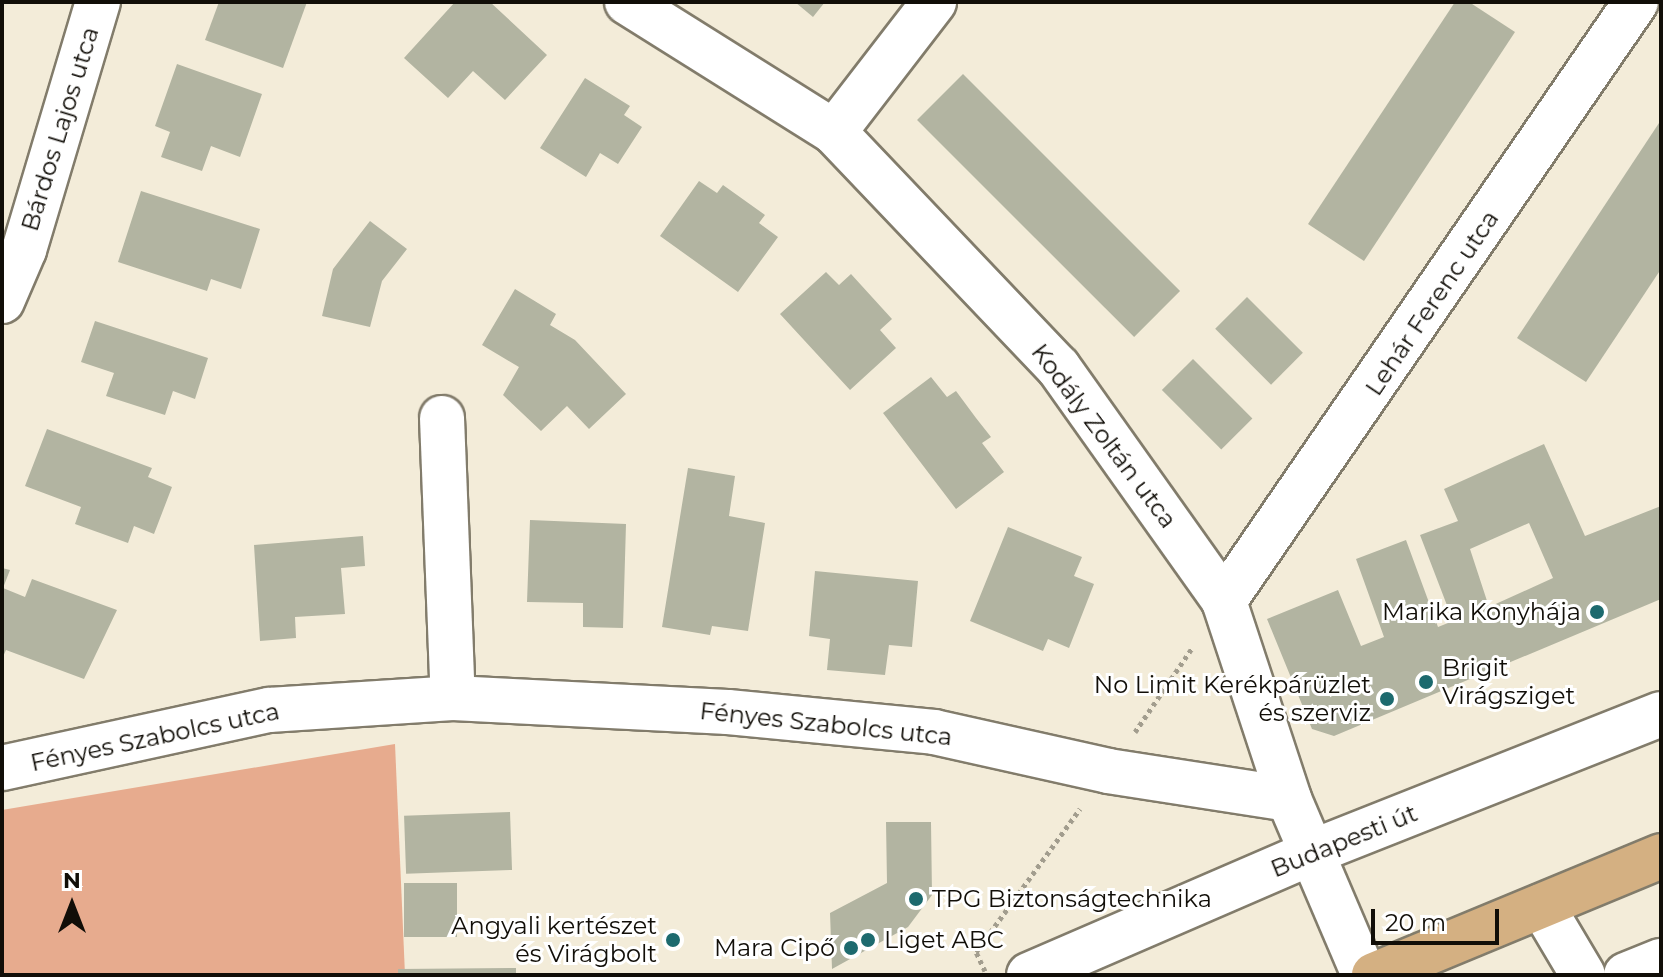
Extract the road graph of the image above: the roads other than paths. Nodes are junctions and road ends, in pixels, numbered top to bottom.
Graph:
1 (98, 2) edge
2 (627, 2) edge
3 (934, 2) edge
4 (1636, 2) edge
5 (834, 132) junction
6 (2, 301) edge
7 (442, 418) dead end
8 (1224, 601) junction
9 (453, 698) junction
10 (1661, 714) edge
11 (2, 768) edge
12 (1289, 799) junction
13 (1315, 851) junction
14 (1661, 856) edge
15 (1542, 906) junction
16 (1661, 961) edge
17 (1029, 975) edge
18 (1364, 975) edge
19 (1374, 975) edge
20 (1583, 975) edge
21 (1626, 975) edge

1 - 6 street, Bárdos Lajos utca
2 - 5 street, Kodály Zoltán utca
3 - 5 street
4 - 8 street, Lehár Ferenc utca
5 - 8 street, Kodály Zoltán utca
7 - 9 street
8 - 12 street, Kodály Zoltán utca
9 - 11 street, Fényes Szabolcs utca
9 - 12 street, Fényes Szabolcs utca
10 - 13 street, Budapesti út
12 - 13 street, Kodály Zoltán utca
13 - 17 street, Budapesti út
13 - 18 street, Kodály Zoltán utca
14 - 15 main road
15 - 19 main road
15 - 20 street
16 - 21 street

